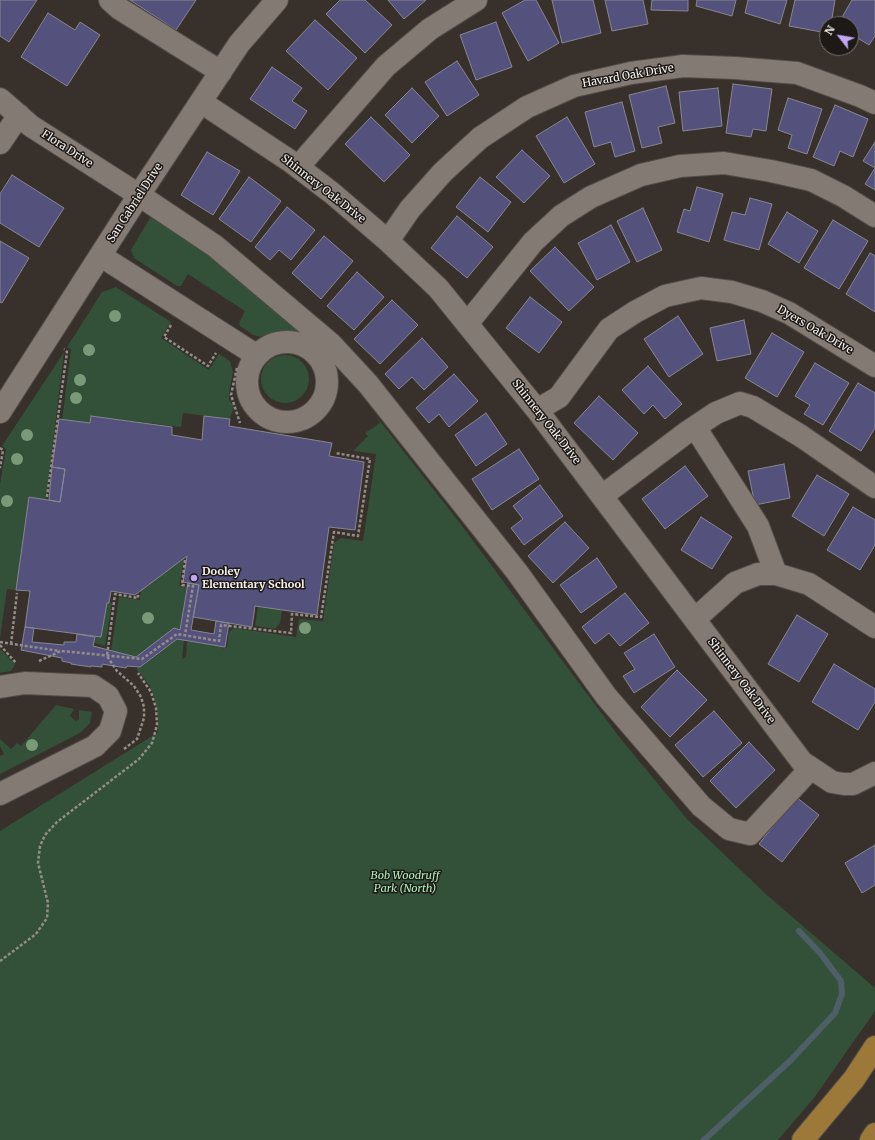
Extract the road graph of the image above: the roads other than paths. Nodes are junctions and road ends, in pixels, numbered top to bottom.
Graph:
1 (110, 0) edge
2 (277, 0) edge
3 (476, 0) edge
4 (221, 72) junction
5 (0, 99) edge
6 (201, 102) junction
7 (875, 103) edge
8 (19, 115) junction
9 (0, 143) edge
10 (298, 167) junction
11 (139, 195) junction
12 (875, 216) edge
13 (388, 241) junction
14 (101, 256) junction
15 (467, 324) junction
16 (256, 355) dead end
17 (875, 366) edge
18 (537, 410) junction
19 (0, 412) edge
20 (695, 427) junction
21 (875, 487) edge
22 (602, 496) junction
23 (776, 574) junction
24 (695, 619) junction
25 (875, 627) edge
26 (0, 687) edge
27 (811, 768) junction
28 (875, 773) edge
29 (0, 794) edge
30 (875, 1046) edge
31 (875, 1134) edge
32 (803, 1140) edge
33 (870, 1140) edge

1 - 4 street
2 - 4 street, San Gabriel Drive
3 - 10 street
4 - 6 street, San Gabriel Drive
5 - 8 street, Flora Drive
6 - 10 street, Shinnery Oak Drive
6 - 11 street, San Gabriel Drive
7 - 13 street, Havard Oak Drive
8 - 9 street
8 - 11 street, Flora Drive
10 - 13 street, Shinnery Oak Drive
11 - 14 street, San Gabriel Drive
11 - 27 street, Flora Drive
12 - 15 street
13 - 15 street, Shinnery Oak Drive
14 - 16 street
14 - 19 street, San Gabriel Drive
15 - 18 street, Shinnery Oak Drive
17 - 18 street, Dyers Oak Drive
18 - 22 street, Shinnery Oak Drive
20 - 21 street
20 - 22 street
20 - 23 street
22 - 24 street, Shinnery Oak Drive
23 - 24 street
23 - 25 street
24 - 27 street, Shinnery Oak Drive
26 - 29 street
27 - 28 street, Shinnery Oak Drive
30 - 32 main road
31 - 33 main road

